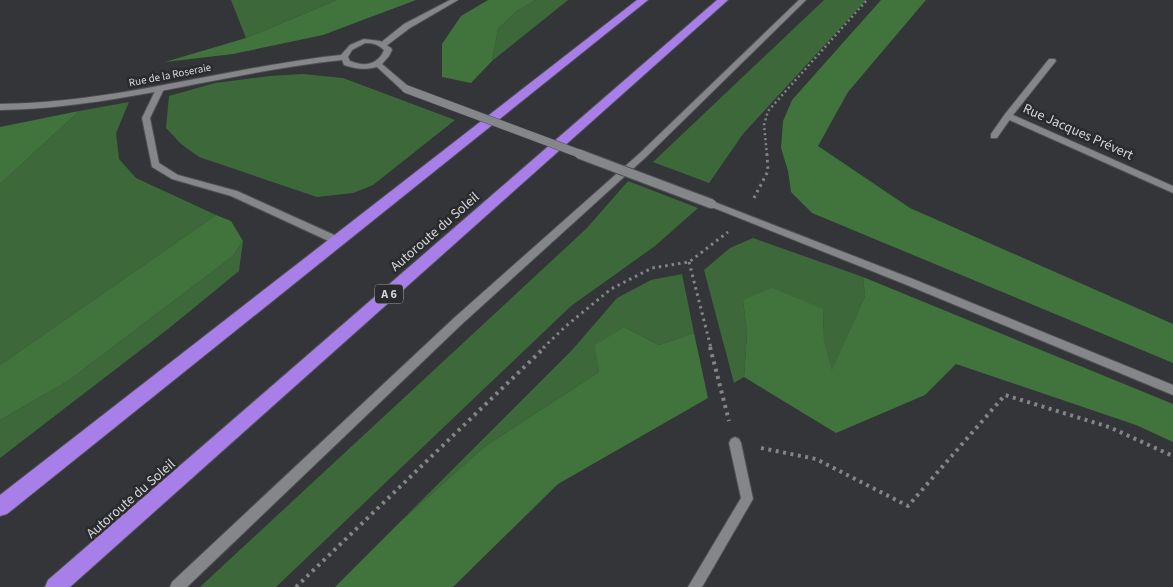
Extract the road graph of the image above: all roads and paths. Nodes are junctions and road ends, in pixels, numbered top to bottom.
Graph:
1 (455, 0) edge
2 (643, 0) edge
3 (723, 0) edge
4 (803, 0) edge
5 (867, 0) edge
6 (383, 44) junction
7 (344, 57) junction
8 (1052, 61) dead end
9 (378, 64) junction
10 (160, 89) junction
11 (0, 107) edge
12 (1008, 116) junction
13 (994, 136) dead end
14 (1173, 190) edge
15 (745, 217) junction
16 (338, 241) junction
17 (689, 262) junction
18 (1173, 390) edge
19 (735, 443) junction
20 (1173, 456) edge
21 (0, 507) edge
22 (55, 587) edge
23 (177, 587) edge
24 (296, 587) edge
25 (695, 587) edge

1 - 6 street
2 - 16 highway
3 - 22 highway, Autoroute du Soleil / A 6
4 - 23 street
5 - 15 path
6 - 7 street
6 - 9 street
7 - 9 street
7 - 10 street, Rue de la Roseraie
8 - 12 street, Rue Jacques Prévert
9 - 15 street, bridge
10 - 11 street, Rue de la Roseraie
10 - 16 street
12 - 13 street
12 - 14 street, Rue Jacques Prévert
15 - 17 path
15 - 18 street
16 - 21 highway
17 - 19 path
17 - 24 path
19 - 20 path
19 - 25 street

